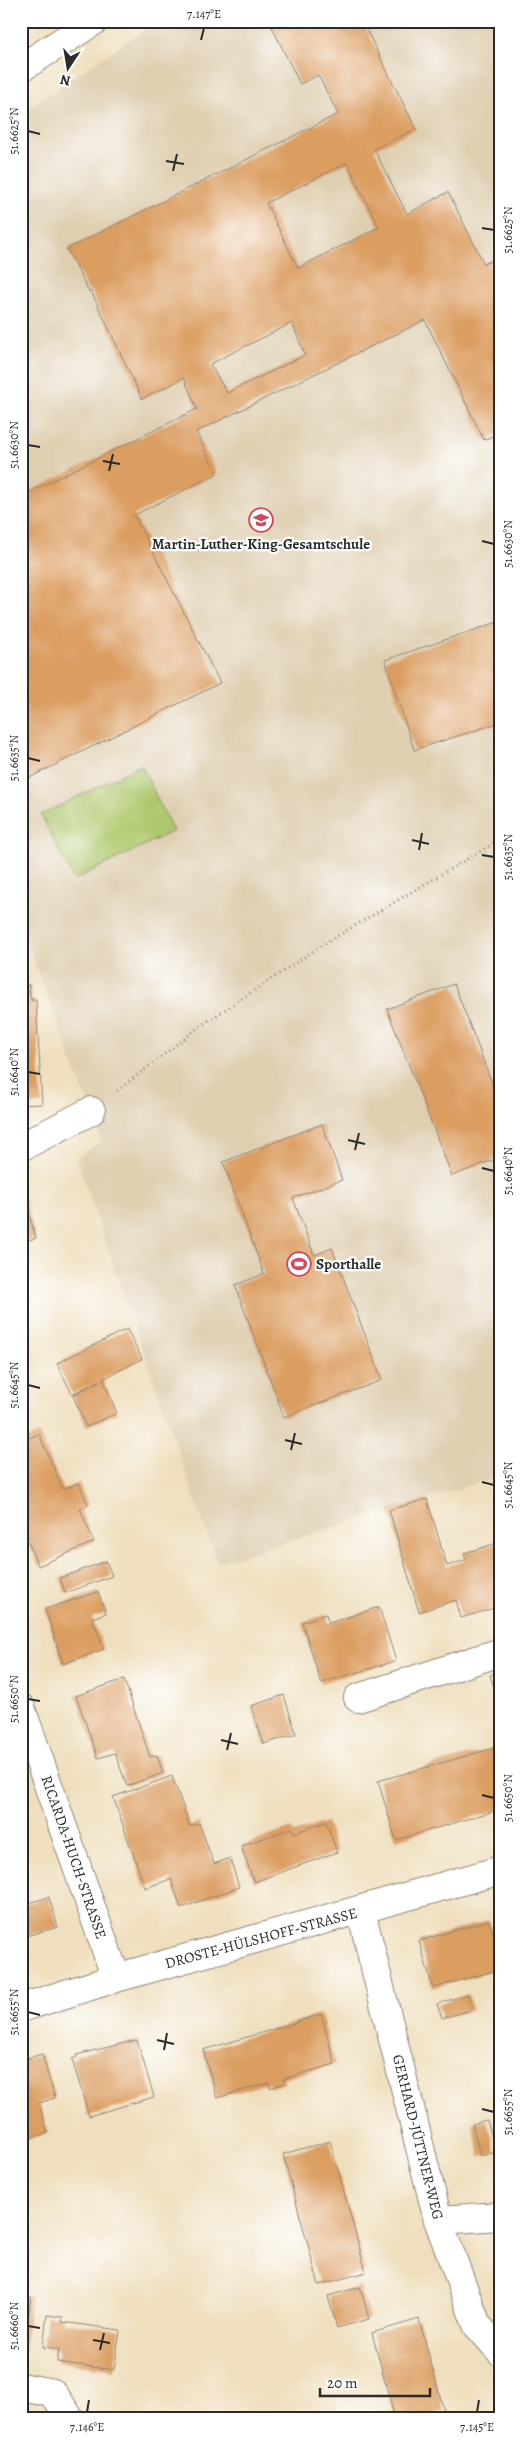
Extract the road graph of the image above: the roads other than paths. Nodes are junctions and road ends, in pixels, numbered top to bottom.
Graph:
1 (94, 21) edge
2 (21, 68) edge
3 (91, 1111) road end
4 (21, 1147) edge
5 (501, 1652) edge
6 (358, 1698) dead end
7 (21, 1708) edge
8 (501, 1870) edge
9 (361, 1911) junction
10 (116, 1978) junction
11 (21, 2008) edge
12 (501, 2216) edge
13 (438, 2220) junction
14 (501, 2352) edge
15 (21, 2387) edge
16 (70, 2419) edge

1 - 2 street
3 - 4 street
5 - 6 street
7 - 10 street, RICARDA-HUCH-STRASSE
8 - 9 street, DROSTE-HÜLSHOFF-STRASSE
9 - 10 street, DROSTE-HÜLSHOFF-STRASSE
9 - 13 street, GERHARD-JÜTTNER-WEG
10 - 11 street, DROSTE-HÜLSHOFF-STRASSE
12 - 13 street
13 - 14 street, GERHARD-JÜTTNER-WEG
15 - 16 street

